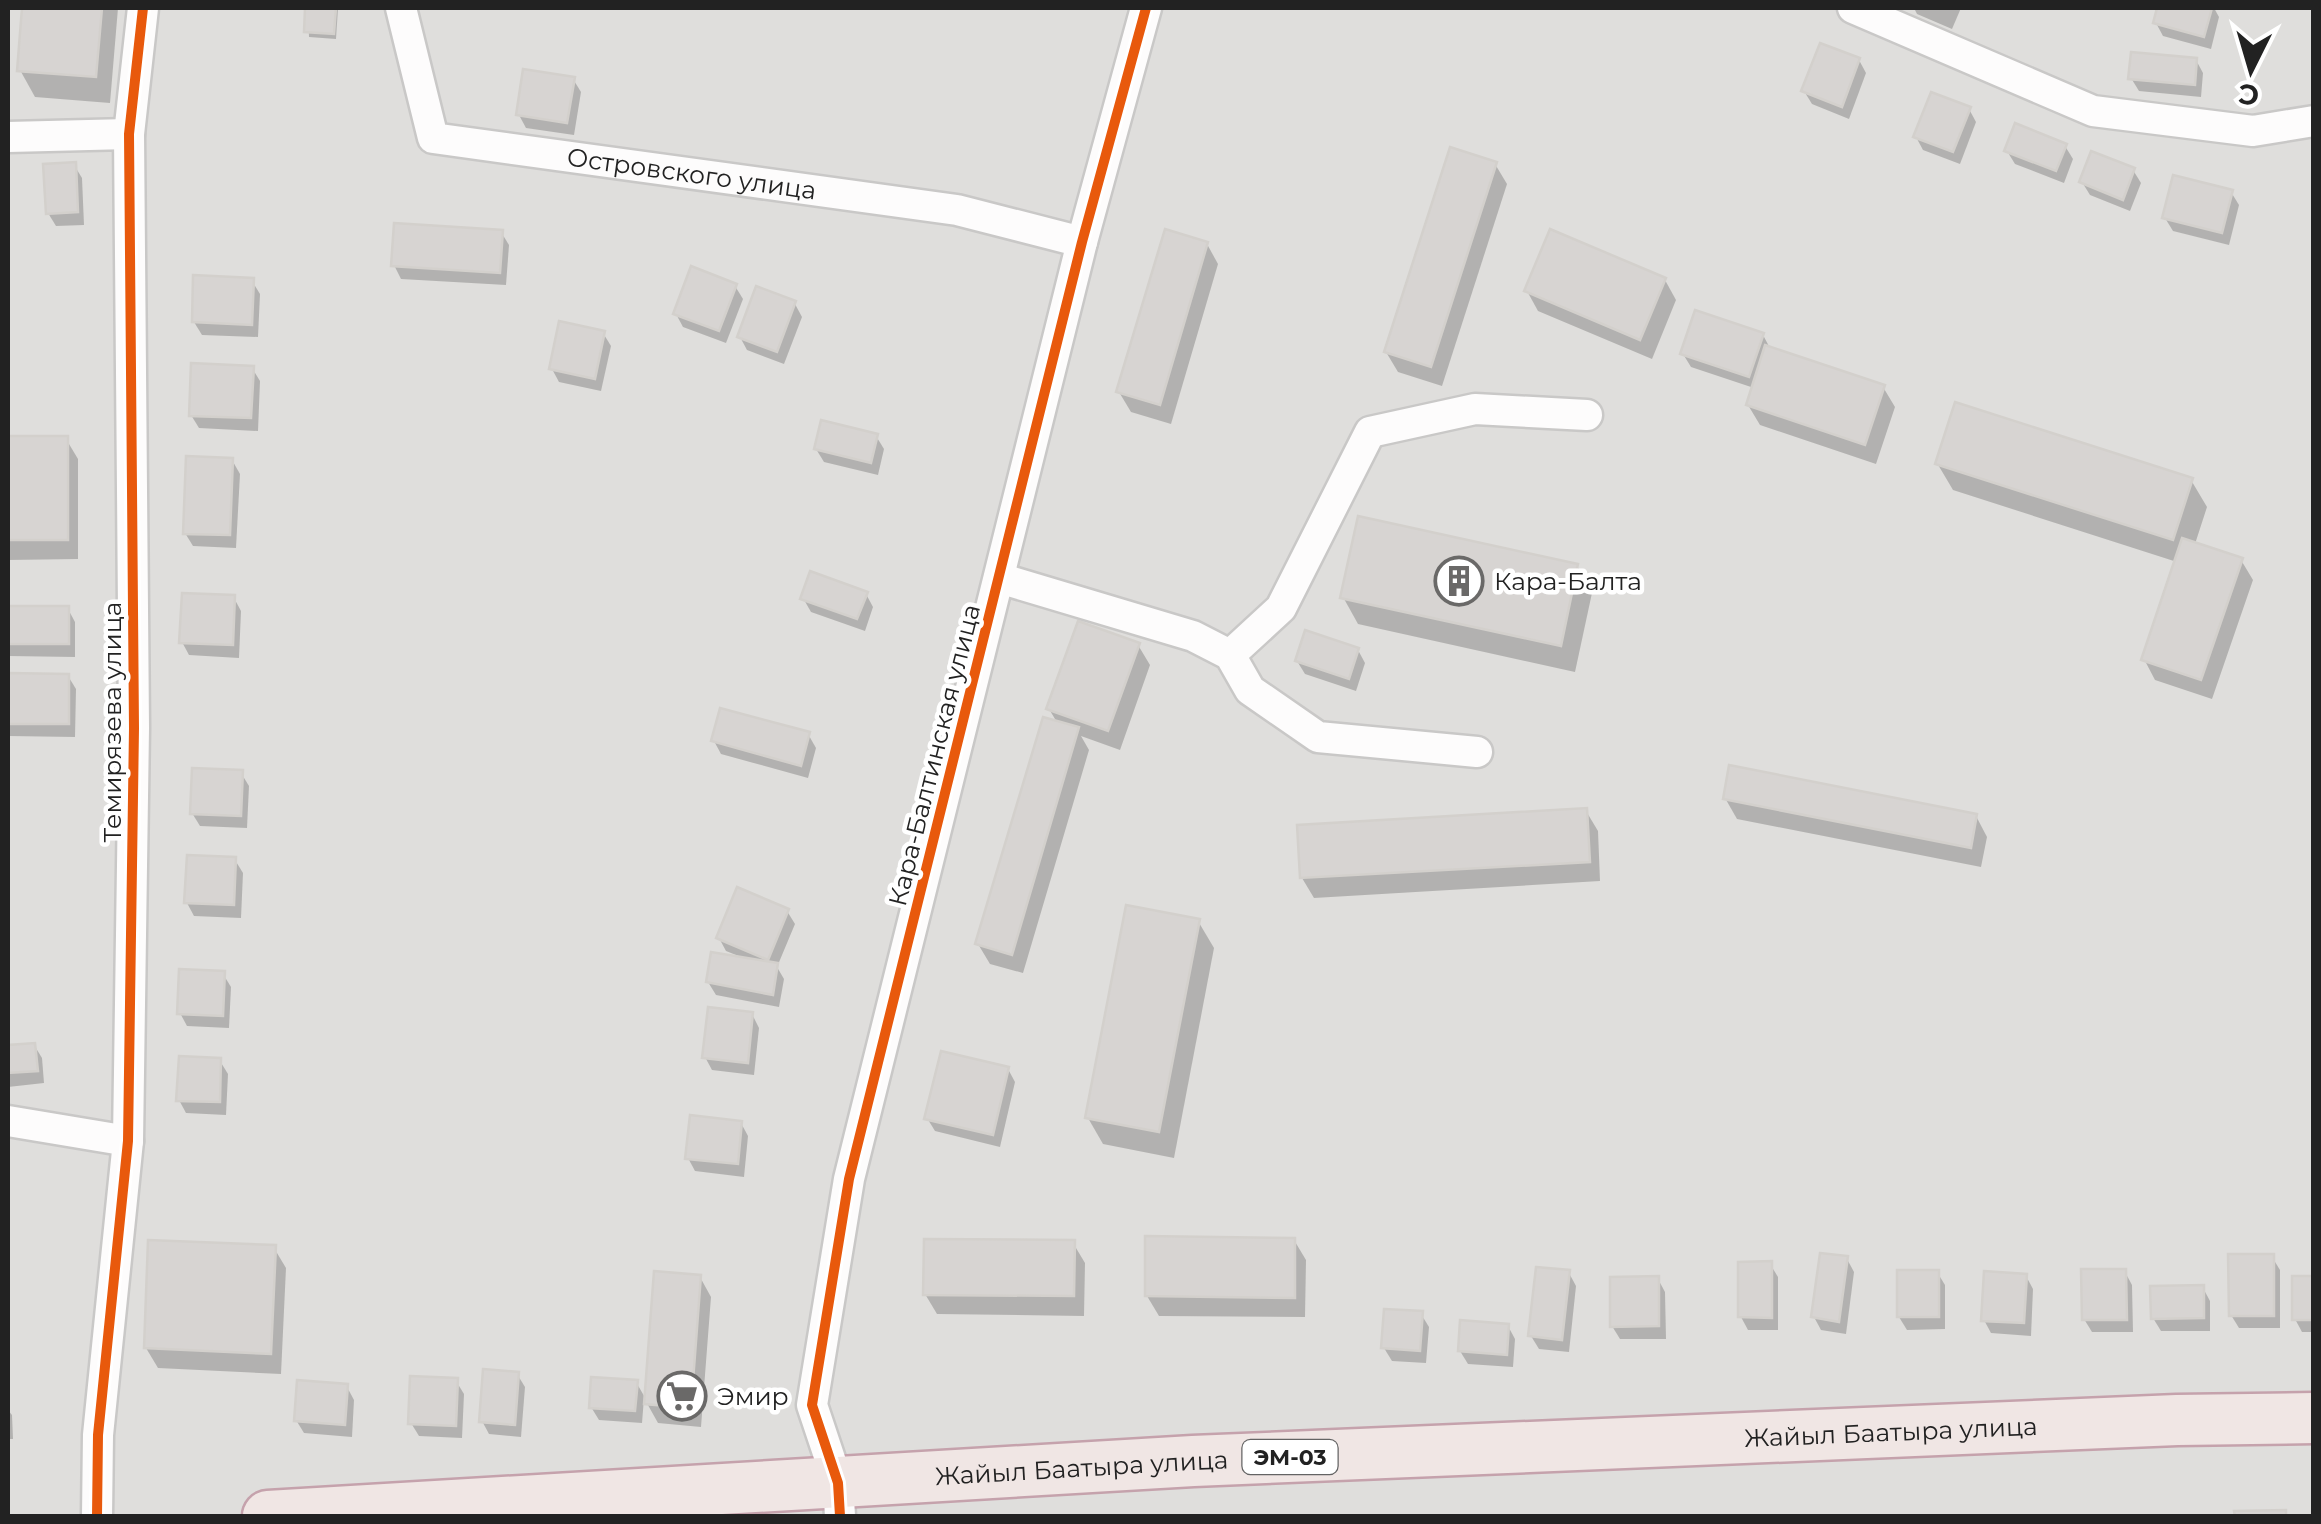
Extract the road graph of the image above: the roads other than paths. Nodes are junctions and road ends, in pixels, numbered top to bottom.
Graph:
1 (143, 8) edge
2 (401, 8) edge
3 (1146, 8) edge
4 (1853, 8) edge
5 (2314, 121) edge
6 (128, 134) junction
7 (8, 137) edge
8 (1082, 242) junction
9 (1587, 415) dead end
10 (998, 578) junction
11 (1230, 656) junction
12 (1477, 752) dead end
13 (8, 1120) edge
14 (128, 1141) junction
15 (2314, 1418) edge
16 (839, 1500) edge
17 (97, 1516) edge
18 (268, 1516) edge

1 - 6 street, Темирязева улица
2 - 8 street, Островского улица
3 - 8 street, Кара-Балтинская улица
4 - 5 street
6 - 7 street
6 - 14 street, Темирязева улица
8 - 10 street, Кара-Балтинская улица
9 - 11 street
10 - 11 street
10 - 16 street, Кара-Балтинская улица
11 - 12 street
13 - 14 street
14 - 17 street, Темирязева улица
15 - 16 highway, Жайыл Баатыра улица / ЭМ-03
16 - 18 highway, Жайыл Баатыра улица / ЭМ-03

